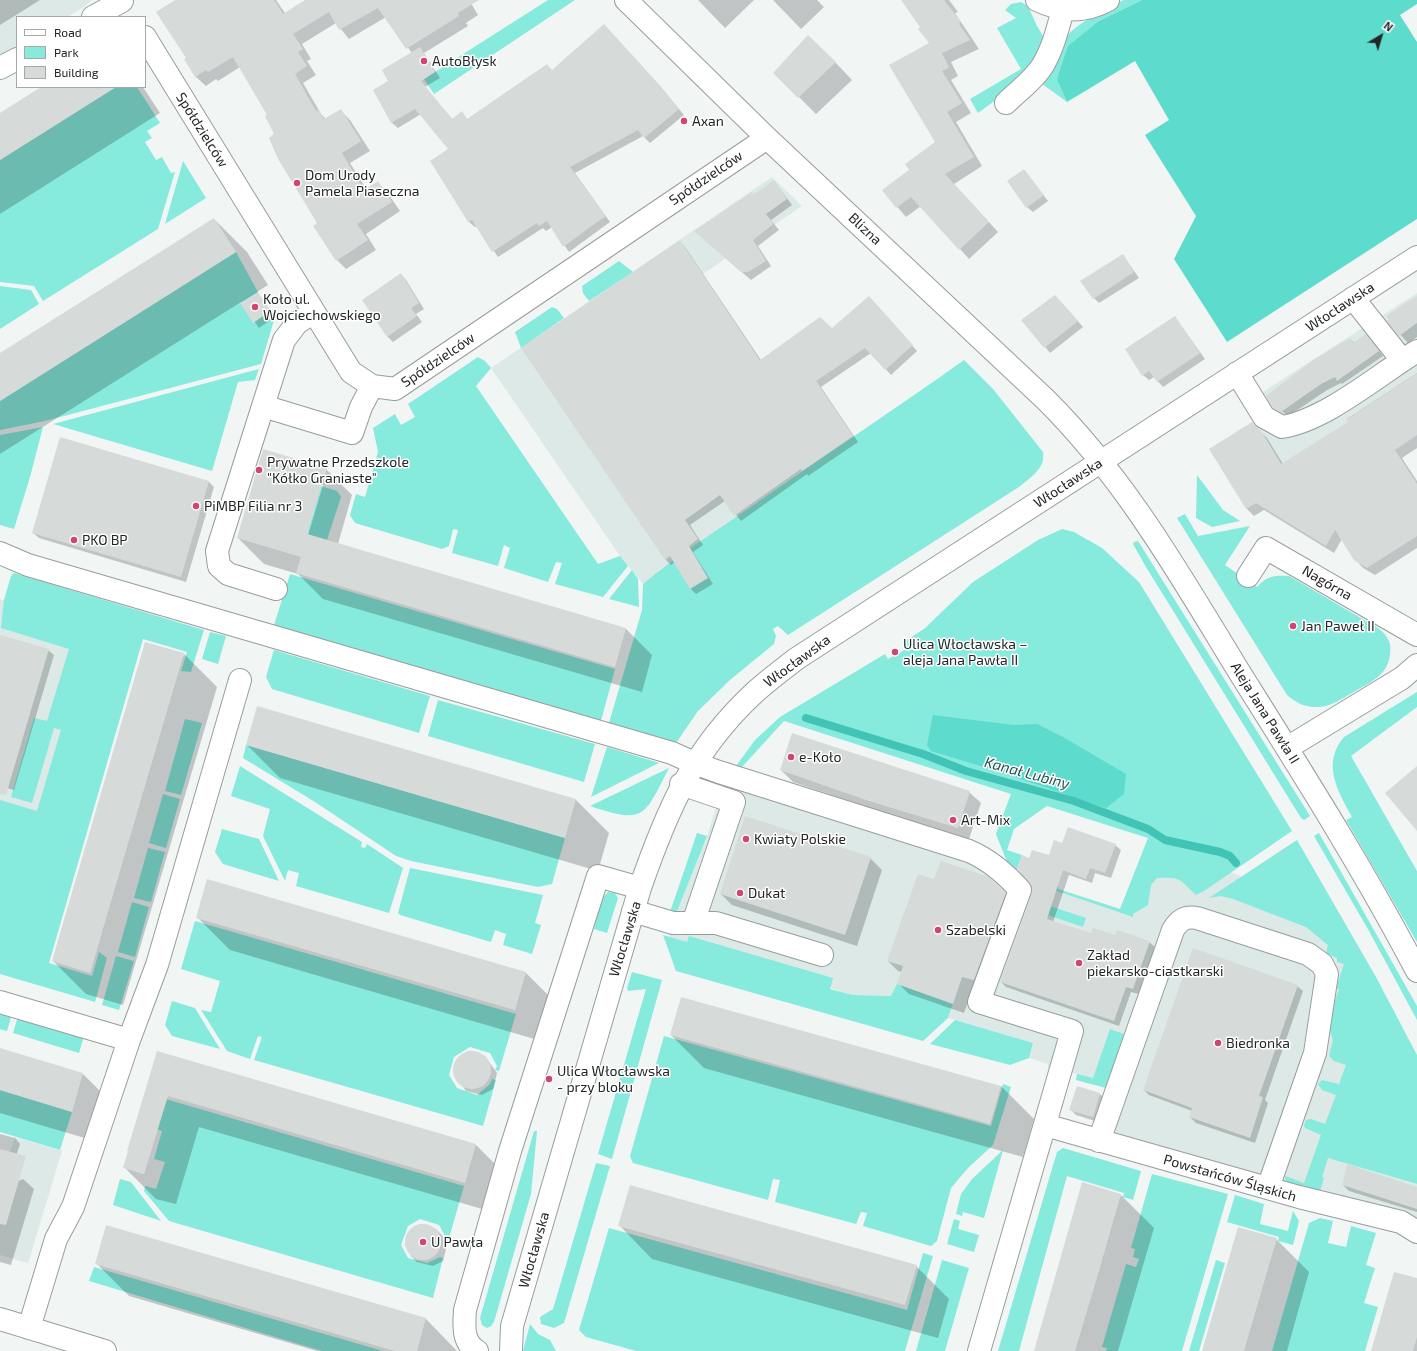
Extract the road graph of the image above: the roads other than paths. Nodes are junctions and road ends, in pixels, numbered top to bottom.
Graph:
1 (122, 0) edge
2 (626, 0) edge
3 (1037, 0) edge
4 (1108, 0) edge
5 (1063, 9) junction
6 (95, 16) edge
7 (131, 16) edge
8 (146, 40) edge
9 (16, 60) edge
10 (0, 68) edge
11 (1006, 103) dead end
12 (767, 138) junction
13 (1417, 257) edge
14 (1353, 298) junction
15 (314, 312) junction
16 (1409, 355) edge
17 (1237, 373) junction
18 (372, 386) junction
19 (263, 406) junction
20 (1101, 461) junction
21 (0, 553) edge
22 (1248, 576) dead end
23 (276, 588) dead end
24 (1417, 635) edge
25 (1417, 665) edge
26 (240, 680) dead end
27 (1287, 748) junction
28 (694, 763) junction
29 (681, 784) junction
30 (640, 888) junction
31 (633, 911) junction
32 (693, 923) junction
33 (822, 955) dead end
34 (1417, 971) edge
35 (0, 1002) edge
36 (130, 1040) junction
37 (1044, 1125) junction
38 (1099, 1140) junction
39 (1268, 1188) junction
40 (1416, 1232) edge
41 (0, 1319) edge
42 (512, 1326) junction
43 (29, 1328) junction
44 (105, 1351) edge
45 (477, 1351) edge
46 (495, 1351) edge
47 (511, 1351) edge
48 (979, 1351) edge

1 - 6 street
1 - 7 street
2 - 12 street, Blizna
3 - 5 street
4 - 5 street
5 - 11 street
8 - 15 street, Spółdzielców
9 - 10 street
12 - 18 street, Spółdzielców
12 - 20 street, Blizna
13 - 14 street, Włocławska
14 - 16 street
14 - 17 street, Włocławska
15 - 18 street, Spółdzielców
15 - 19 street
16 - 17 street
17 - 20 street, Włocławska
18 - 19 street
19 - 23 street
20 - 27 street, Aleja Jana Pawła II
20 - 28 street, Włocławska
21 - 28 street
22 - 24 street, Nagórna
25 - 27 street
26 - 36 street
27 - 34 street, Aleja Jana Pawła II
28 - 29 street, Włocławska
28 - 37 street
29 - 30 street, Włocławska
29 - 32 street
30 - 31 street, Włocławska
30 - 45 street
31 - 32 street
31 - 42 street, Włocławska
32 - 33 street
35 - 36 street
36 - 43 street
37 - 38 street, Powstańców Śląskich
37 - 48 street
38 - 39 street, Powstańców Śląskich
38 - 39 street
39 - 40 street, Powstańców Śląskich
41 - 43 street
42 - 46 street, Włocławska
42 - 47 street, Włocławska
43 - 44 street

